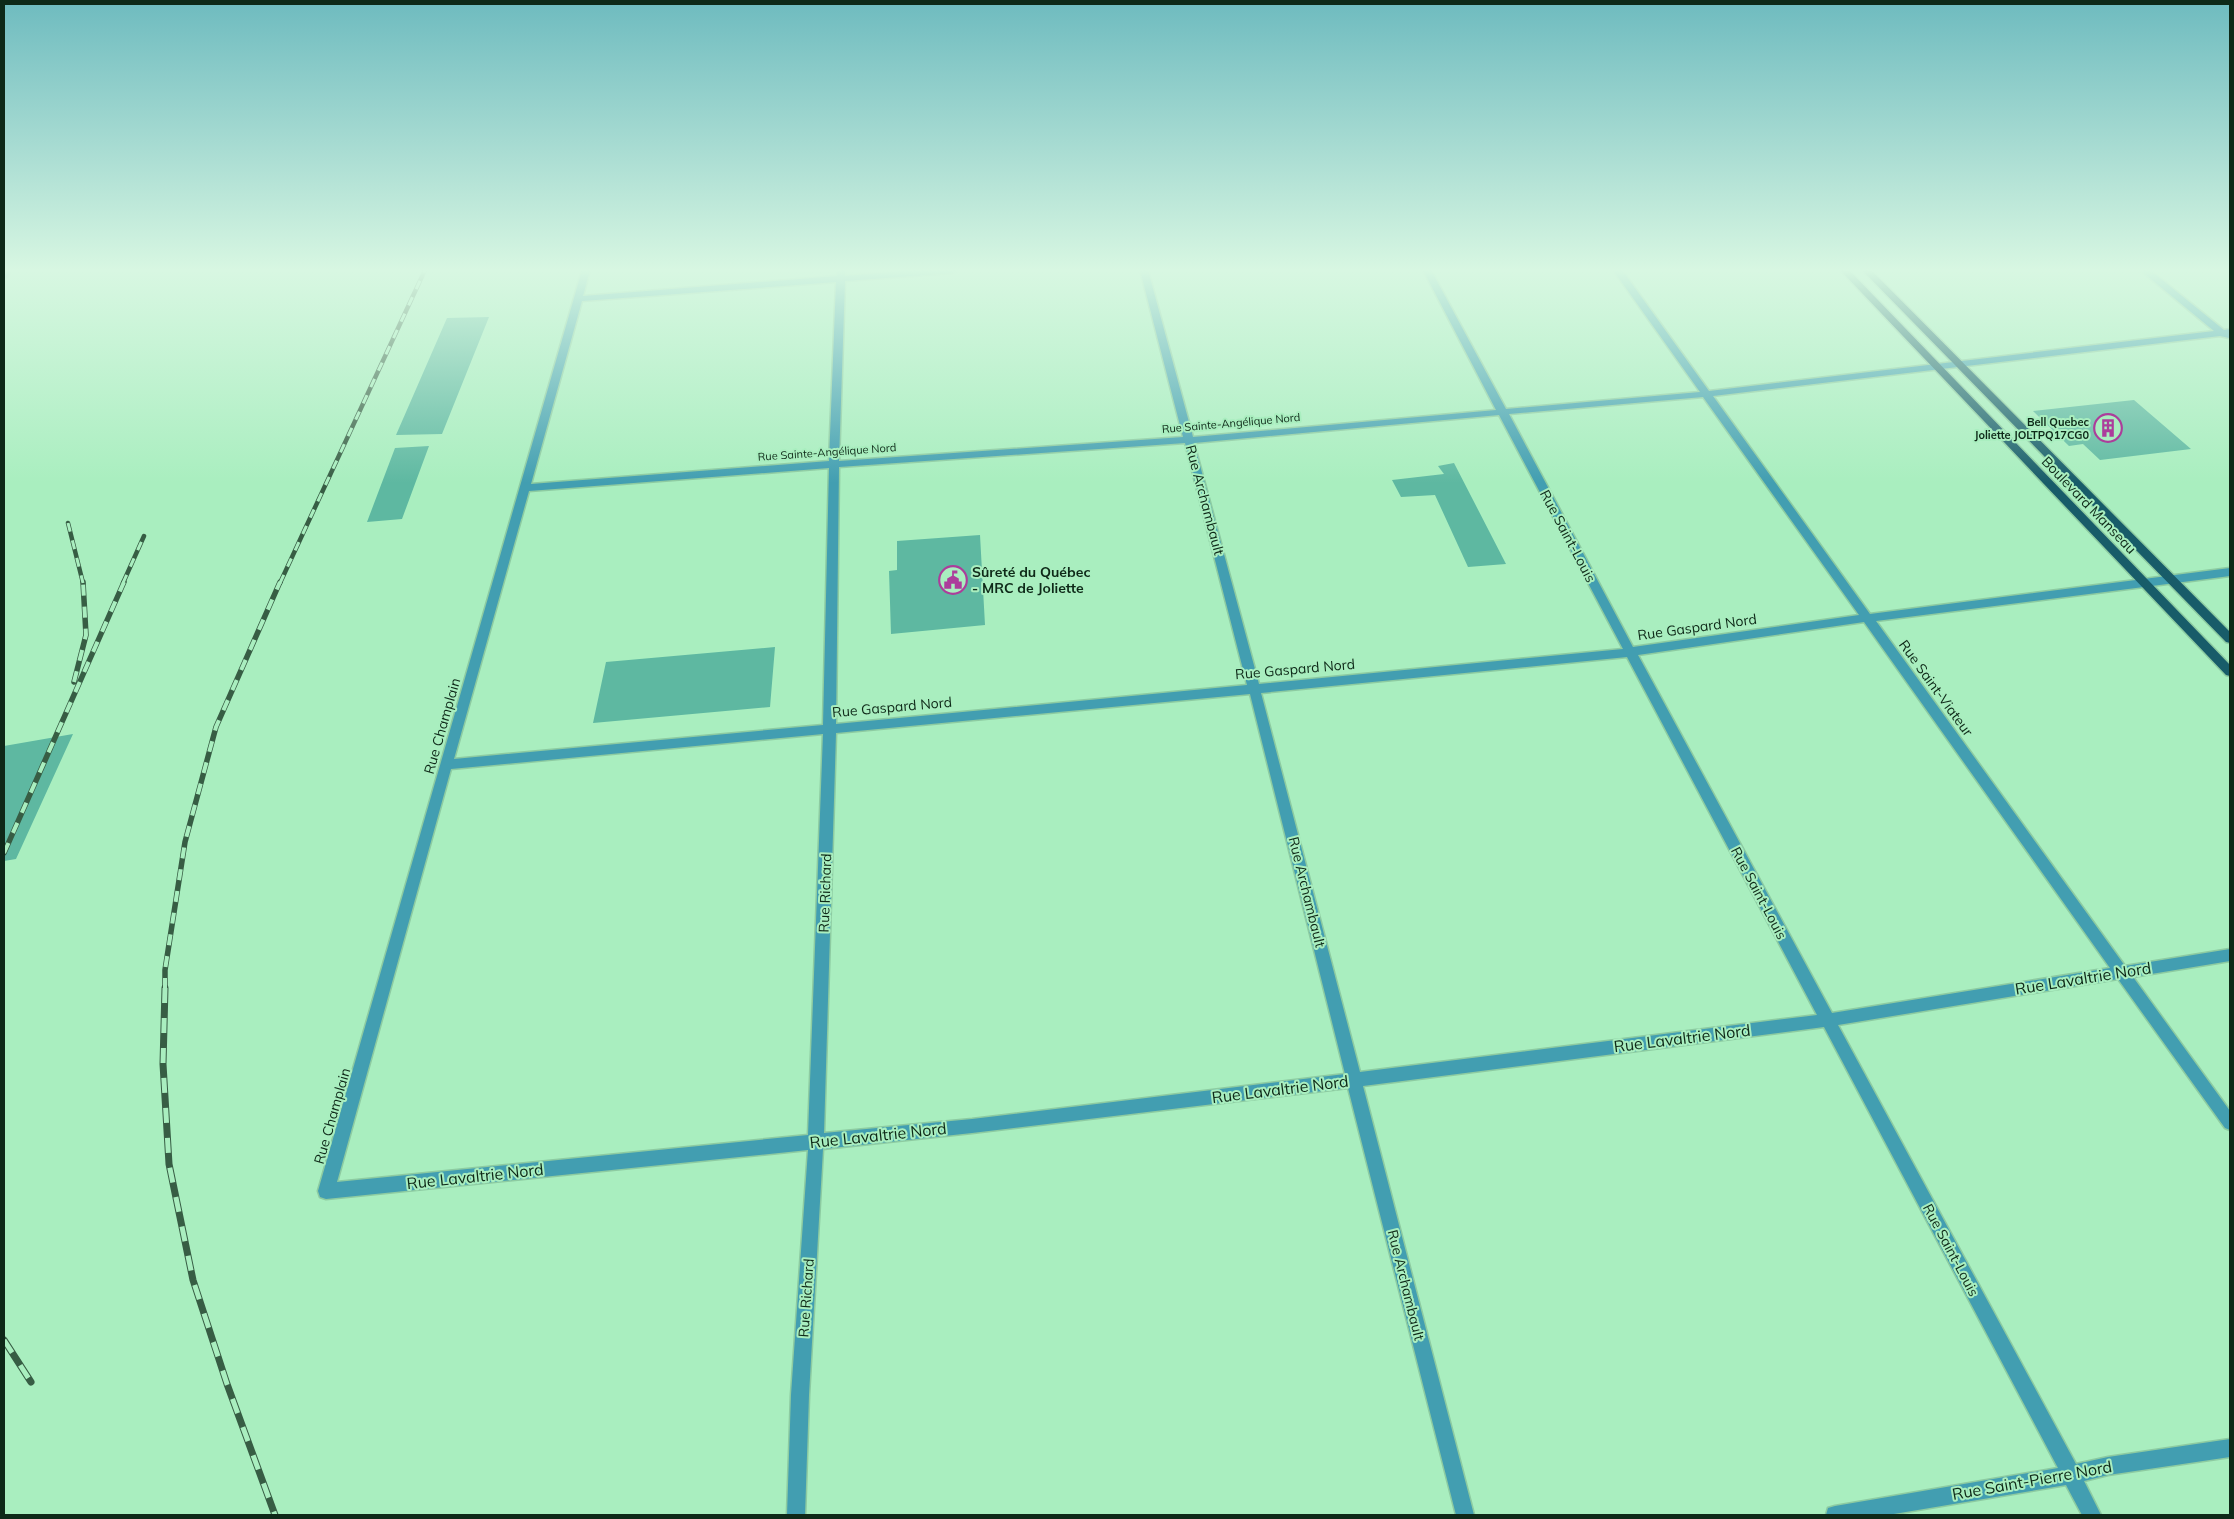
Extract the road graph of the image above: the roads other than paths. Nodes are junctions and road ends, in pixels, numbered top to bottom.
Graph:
1 (566, 341) edge
2 (839, 341) edge
3 (1163, 341) edge
4 (1464, 341) edge
5 (1668, 341) edge
6 (1912, 341) edge
7 (1934, 341) edge
8 (2162, 341) edge
9 (1958, 366) junction
10 (1938, 368) junction
11 (1706, 394) junction
12 (1502, 412) junction
13 (1189, 440) junction
14 (834, 464) junction
15 (524, 488) junction
16 (2230, 572) edge
17 (2171, 580) junction
18 (2144, 583) junction
19 (1867, 618) junction
20 (2230, 639) edge
21 (1630, 652) junction
22 (2230, 672) edge
23 (1254, 688) junction
24 (828, 728) junction
25 (446, 765) junction
26 (2230, 955) edge
27 (2121, 972) junction
28 (1827, 1020) junction
29 (1355, 1080) junction
30 (2230, 1123) edge
31 (816, 1142) junction
32 (326, 1191) joint
33 (2230, 1448) edge
34 (2070, 1475) junction
35 (796, 1515) edge
36 (1465, 1515) edge
37 (1835, 1515) edge
38 (2092, 1515) edge

1 - 15 street, Rue Champlain
2 - 14 street, Rue Richard
3 - 13 street, Rue Archambault
4 - 12 street, Rue Saint-Louis
5 - 11 street, Rue Saint-Viateur
6 - 10 main road, Boulevard Manseau
7 - 9 main road, Boulevard Manseau
8 - 9 street, Rue Sainte-Angélique Nord
9 - 10 street, Rue Sainte-Angélique Nord
9 - 17 main road, Boulevard Manseau
10 - 11 street, Rue Sainte-Angélique Nord
10 - 18 main road, Boulevard Manseau
11 - 12 street, Rue Sainte-Angélique Nord
11 - 19 street, Rue Saint-Viateur
12 - 13 street, Rue Sainte-Angélique Nord
12 - 21 street, Rue Saint-Louis
13 - 14 street, Rue Sainte-Angélique Nord
13 - 23 street, Rue Archambault
14 - 15 street, Rue Sainte-Angélique Nord
14 - 24 street, Rue Richard
15 - 25 street, Rue Champlain
16 - 17 street, Rue Gaspard Nord
17 - 18 street, Rue Gaspard Nord
17 - 20 main road, Boulevard Manseau
18 - 19 street, Rue Gaspard Nord
18 - 22 main road, Boulevard Manseau
19 - 21 street, Rue Gaspard Nord
19 - 27 street, Rue Saint-Viateur
21 - 23 street, Rue Gaspard Nord
21 - 28 street, Rue Saint-Louis
23 - 24 street, Rue Gaspard Nord
23 - 29 street, Rue Archambault
24 - 25 street, Rue Gaspard Nord
24 - 31 street, Rue Richard
25 - 32 street, Rue Champlain
26 - 27 street, Rue Lavaltrie Nord
27 - 28 street, Rue Lavaltrie Nord
27 - 30 street, Rue Saint-Viateur
28 - 29 street, Rue Lavaltrie Nord
28 - 34 street, Rue Saint-Louis
29 - 31 street, Rue Lavaltrie Nord
29 - 36 street, Rue Archambault
31 - 32 street, Rue Lavaltrie Nord
31 - 35 street, Rue Richard
33 - 34 street, Rue Saint-Pierre Nord
34 - 37 street, Rue Saint-Pierre Nord
34 - 38 street, Rue Saint-Louis

